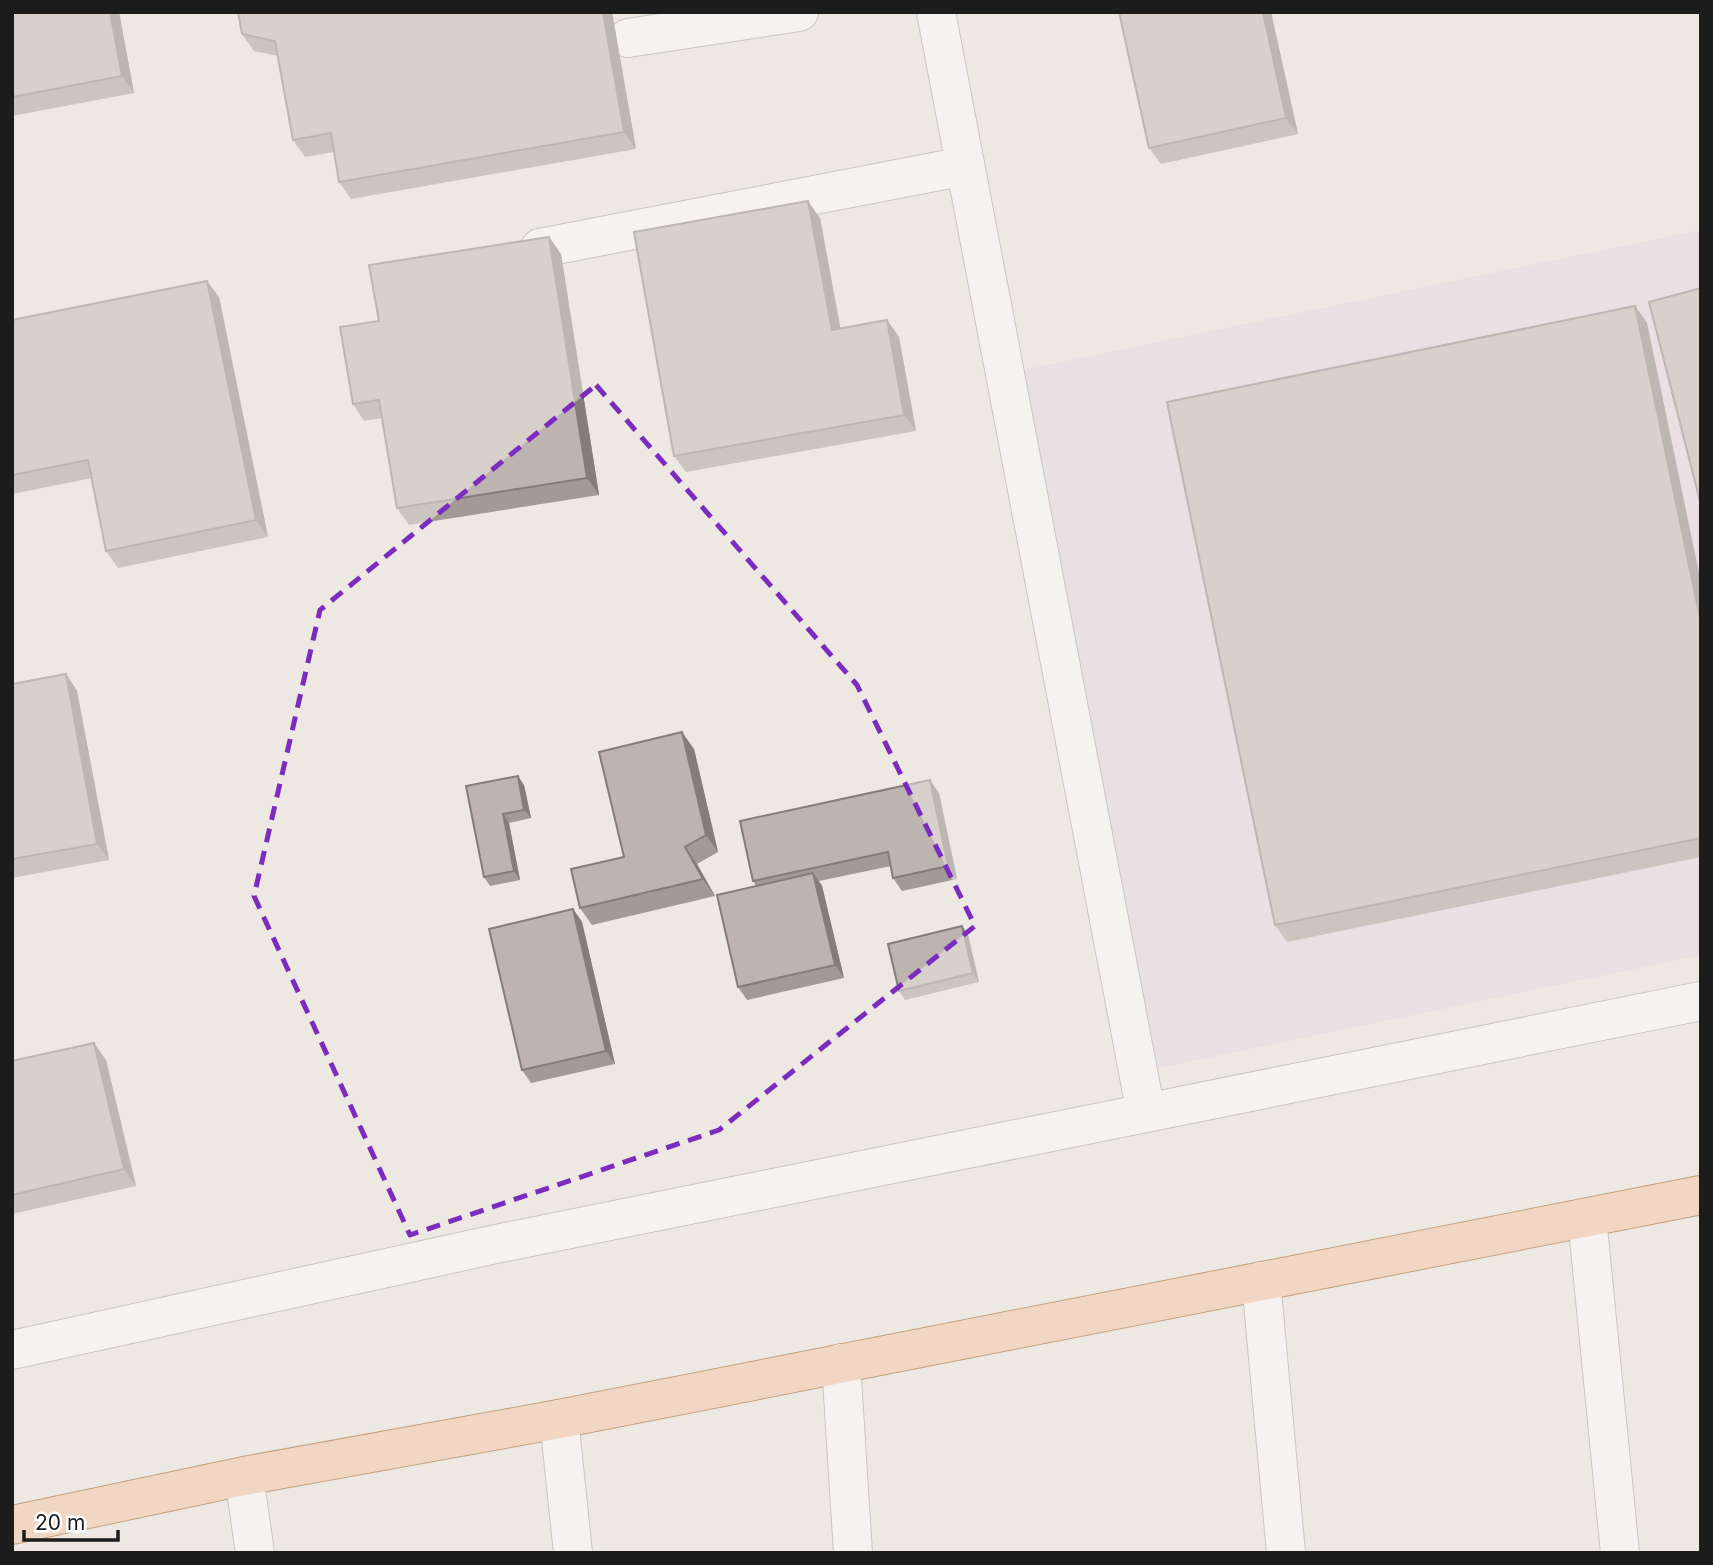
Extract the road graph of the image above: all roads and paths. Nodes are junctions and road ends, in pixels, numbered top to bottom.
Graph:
1 (799, 12) edge
2 (936, 12) edge
3 (628, 38) dead end
4 (965, 166) junction
5 (541, 248) edge
6 (1701, 1001) edge
7 (1146, 1113) junction
8 (1701, 1195) edge
9 (1587, 1218) junction
10 (1261, 1282) junction
11 (12, 1350) edge
12 (841, 1363) junction
13 (559, 1419) junction
14 (244, 1476) junction
15 (12, 1525) edge
16 (256, 1553) edge
17 (573, 1553) edge
18 (853, 1553) edge
19 (1286, 1553) edge
20 (1620, 1553) edge

1 - 3 street
2 - 4 street
4 - 5 street
4 - 7 street
6 - 7 street
7 - 11 street
8 - 9 main road
9 - 10 main road
9 - 20 street
10 - 12 main road
10 - 19 street
12 - 13 main road
12 - 18 street
13 - 14 main road
13 - 17 street
14 - 15 main road
14 - 16 street

